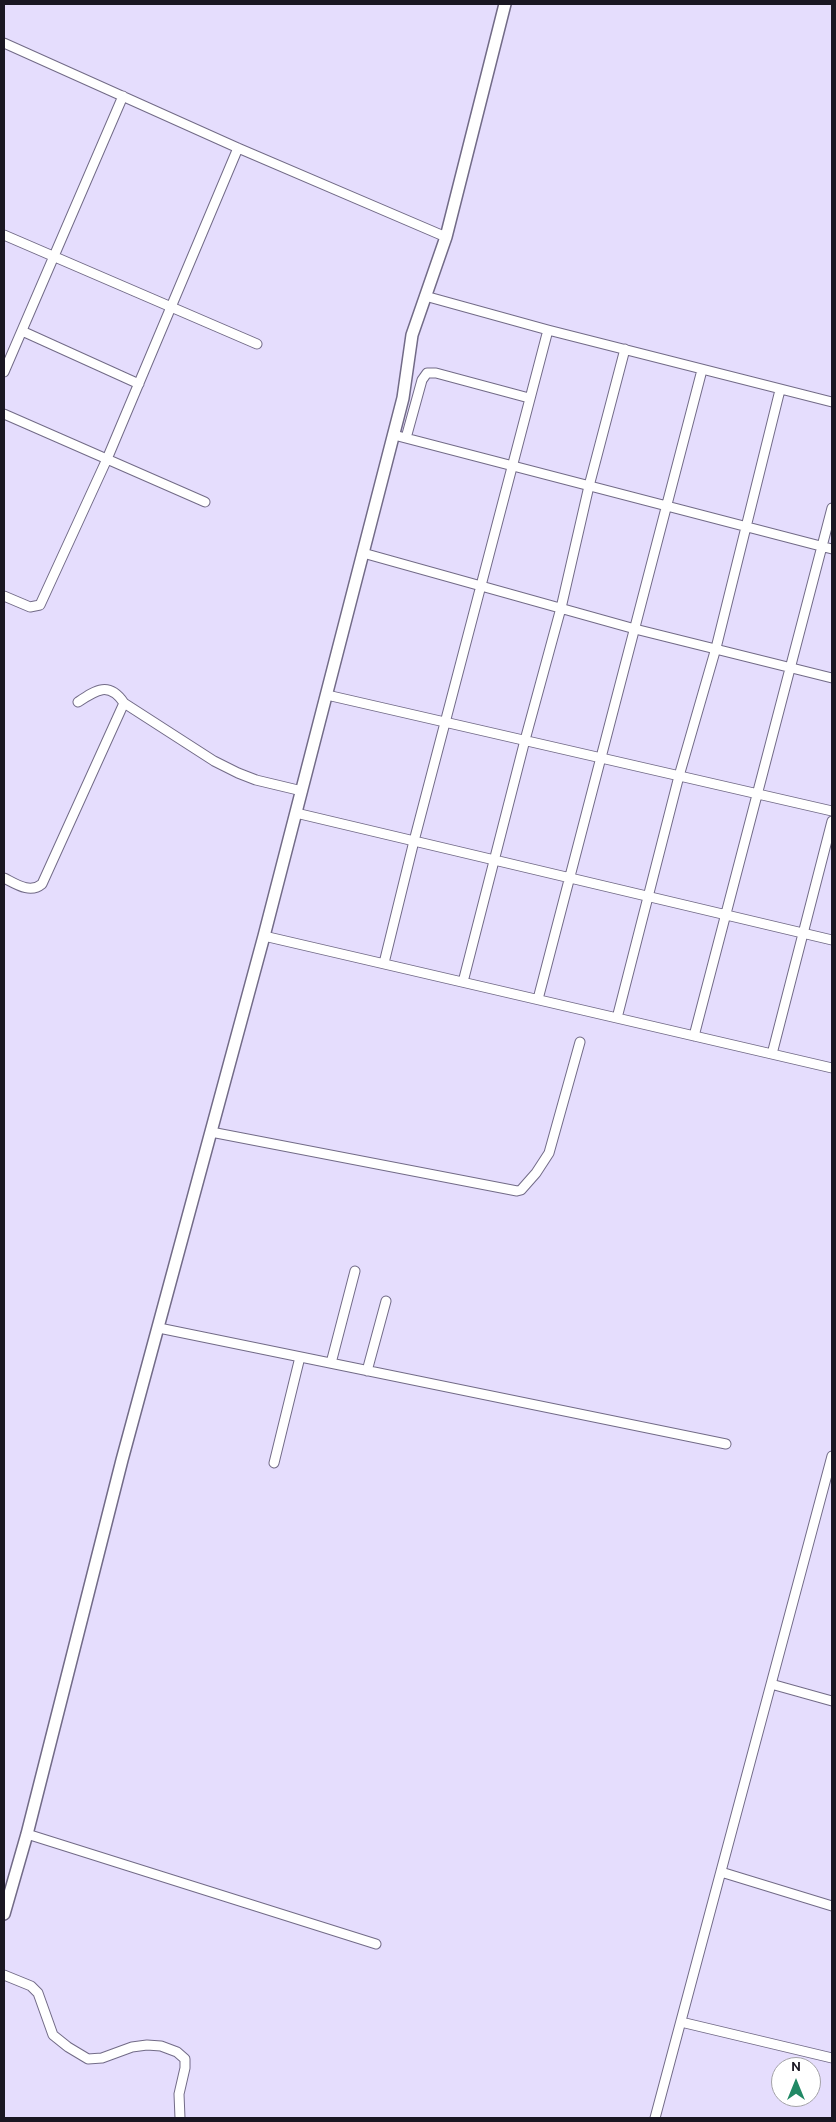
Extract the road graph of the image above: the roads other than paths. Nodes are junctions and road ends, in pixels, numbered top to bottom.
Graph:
1 (505, 4) edge
2 (4, 43) edge
3 (123, 96) junction
4 (238, 148) junction
5 (4, 235) edge
6 (446, 237) junction
7 (54, 257) junction
8 (425, 296) junction
9 (172, 307) junction
10 (548, 330) junction
11 (22, 331) junction
12 (256, 344) dead end
13 (625, 349) junction
14 (702, 370) junction
15 (4, 372) edge
16 (139, 384) junction
17 (780, 390) junction
18 (530, 398) junction
19 (832, 402) edge
20 (4, 414) edge
21 (394, 435) junction
22 (406, 438) junction
23 (107, 459) junction
24 (512, 466) junction
25 (589, 486) junction
26 (205, 502) dead end
27 (667, 506) junction
28 (832, 508) edge
29 (745, 526) junction
30 (822, 546) junction
31 (832, 549) edge
32 (363, 553) junction
33 (481, 587) junction
34 (4, 596) edge
35 (561, 608) junction
36 (635, 629) junction
37 (716, 648) junction
38 (792, 666) junction
39 (832, 678) edge
40 (327, 694) junction
41 (78, 702) dead end
42 (124, 702) junction
43 (446, 722) junction
44 (525, 740) junction
45 (600, 758) junction
46 (680, 776) junction
47 (302, 790) junction
48 (758, 794) junction
49 (832, 811) edge
50 (296, 813) junction
51 (832, 821) edge
52 (414, 841) junction
53 (494, 860) junction
54 (4, 878) edge
55 (569, 878) junction
56 (648, 896) junction
57 (726, 915) junction
58 (803, 933) junction
59 (264, 936) junction
60 (832, 940) edge
61 (384, 964) junction
62 (463, 982) junction
63 (538, 999) junction
64 (617, 1018) junction
65 (694, 1036) junction
66 (580, 1042) dead end
67 (772, 1054) junction
68 (832, 1068) edge
69 (211, 1132) junction
70 (355, 1271) dead end
71 (386, 1301) dead end
72 (158, 1328) junction
73 (300, 1357) junction
74 (331, 1363) junction
75 (367, 1371) junction
76 (726, 1444) dead end
77 (832, 1456) edge
78 (274, 1463) dead end
79 (771, 1684) junction
80 (832, 1701) edge
81 (27, 1834) junction
82 (721, 1872) junction
83 (832, 1906) edge
84 (5, 1907) edge
85 (376, 1944) dead end
86 (4, 1975) edge
87 (681, 2022) junction
88 (832, 2058) edge
89 (180, 2118) edge
90 (655, 2118) edge

1 - 6 street
2 - 3 street
3 - 4 street
3 - 7 street
4 - 6 street
4 - 9 street
5 - 7 street
6 - 8 street
7 - 9 street
7 - 11 street
8 - 10 street
8 - 21 street
9 - 12 street
9 - 16 street
10 - 13 street
10 - 18 street
11 - 15 street
11 - 16 street
13 - 14 street
13 - 25 street
14 - 17 street
14 - 27 street
16 - 23 street
17 - 19 street
17 - 29 street
18 - 22 street
18 - 24 street
20 - 23 street
21 - 22 street
21 - 32 street
22 - 24 street
23 - 26 street
23 - 34 street
24 - 25 street
24 - 33 street
25 - 27 street
25 - 35 street
27 - 29 street
27 - 36 street
28 - 30 street
29 - 30 street
29 - 37 street
30 - 31 street
30 - 38 street
32 - 33 street
32 - 40 street
33 - 35 street
33 - 43 street
35 - 36 street
35 - 44 street
36 - 37 street
36 - 45 street
37 - 38 street
37 - 46 street
38 - 39 street
38 - 48 street
40 - 43 street
40 - 47 street
41 - 42 street
42 - 47 street
42 - 54 street
43 - 44 street
43 - 52 street
44 - 45 street
44 - 53 street
45 - 46 street
45 - 55 street
46 - 48 street
46 - 56 street
47 - 50 street
48 - 49 street
48 - 57 street
50 - 52 street
50 - 59 street
51 - 58 street
52 - 53 street
52 - 61 street
53 - 55 street
53 - 62 street
55 - 56 street
55 - 63 street
56 - 57 street
56 - 64 street
57 - 58 street
57 - 65 street
58 - 60 street
58 - 67 street
59 - 61 street
59 - 69 street
61 - 62 street
62 - 63 street
63 - 64 street
64 - 65 street
65 - 67 street
66 - 69 street
67 - 68 street
69 - 72 street
70 - 74 street
71 - 75 street
72 - 73 street
72 - 81 street
73 - 74 street
73 - 78 street
74 - 75 street
75 - 76 street
77 - 79 street
79 - 80 street
79 - 82 street
81 - 84 street
81 - 85 street
82 - 83 street
82 - 87 street
86 - 89 street
87 - 88 street
87 - 90 street

